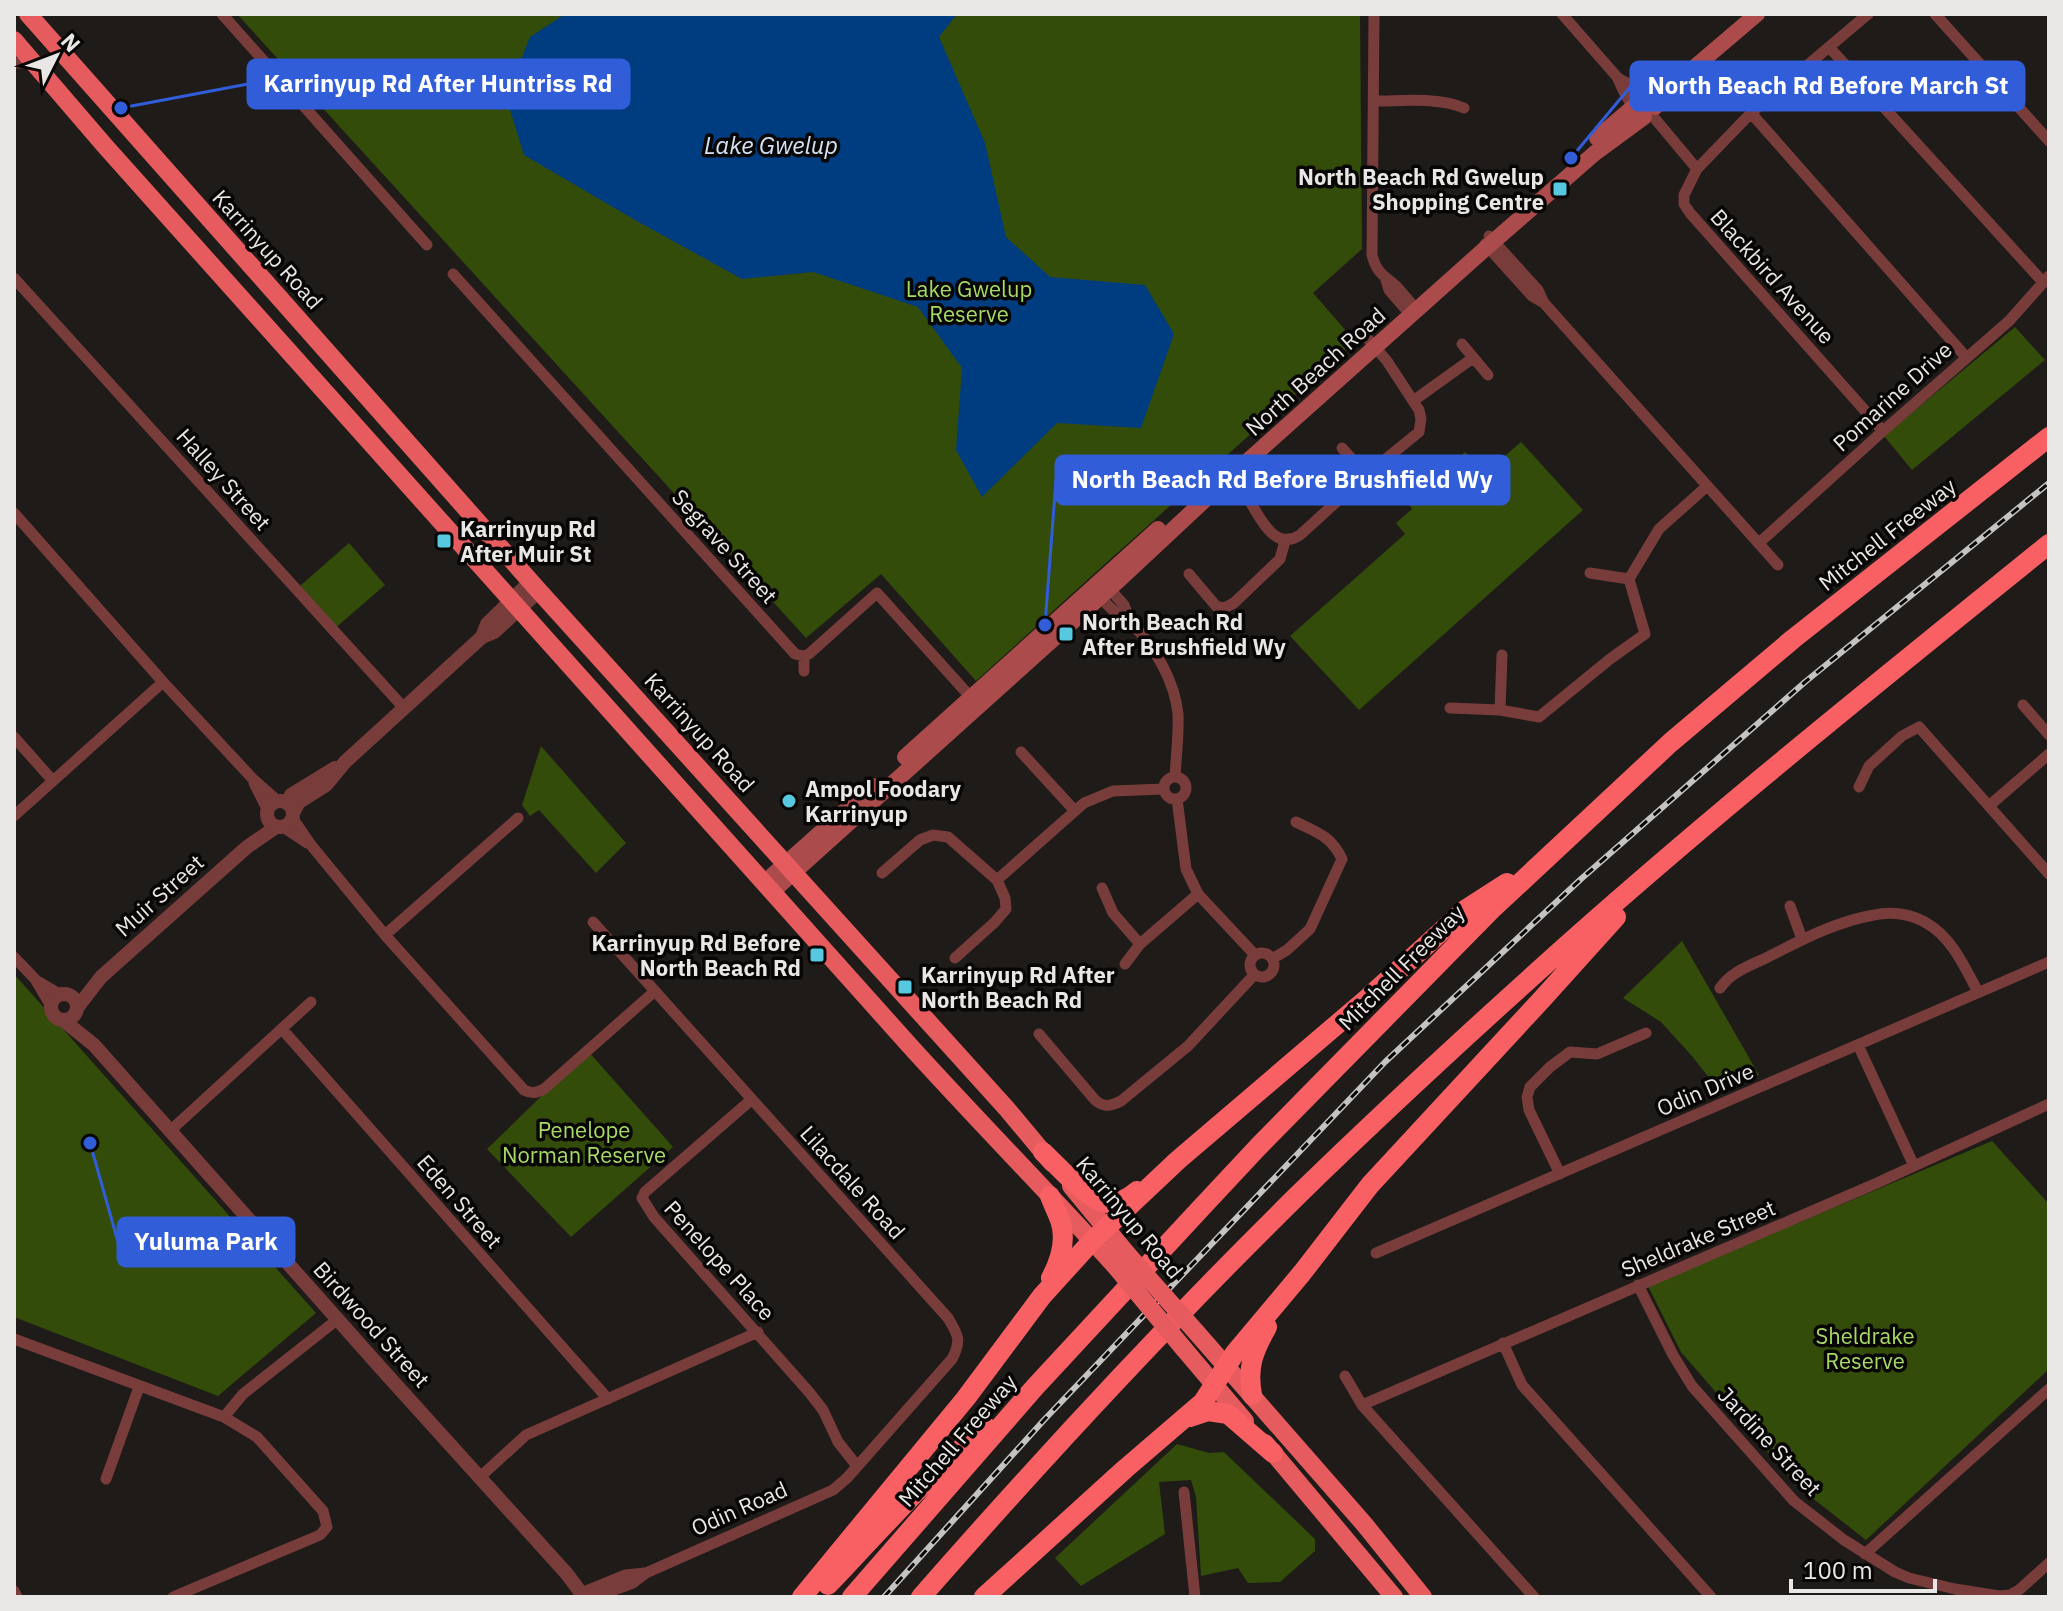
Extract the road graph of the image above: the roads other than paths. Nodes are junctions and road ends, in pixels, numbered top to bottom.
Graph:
1 (28, 14) edge
2 (222, 14) edge
3 (1374, 14) edge
4 (1562, 14) edge
5 (1741, 14) edge
6 (1757, 14) edge
7 (1868, 14) edge
8 (1935, 14) edge
9 (14, 40) edge
10 (1829, 47) junction
11 (14, 63) edge
12 (37, 67) junction
13 (1374, 101) junction
14 (1644, 105) junction
15 (1464, 108) dead end
16 (1751, 113) junction
17 (127, 127) junction
18 (2049, 141) edge
19 (105, 146) junction
20 (1697, 169) junction
21 (1488, 241) junction
22 (427, 245) dead end
23 (453, 274) dead end
24 (14, 278) edge
25 (2046, 278) edge
26 (1411, 309) junction
27 (1372, 344) junction
28 (1462, 344) dead end
29 (1966, 357) junction
30 (1473, 358) junction
31 (1488, 375) dead end
32 (1413, 401) junction
33 (1883, 431) junction
34 (2049, 437) edge
35 (1342, 448) dead end
36 (1366, 475) junction
37 (1224, 476) junction
38 (1706, 487) junction
39 (14, 513) edge
40 (1285, 541) junction
41 (1759, 543) junction
42 (2049, 544) edge
43 (1778, 565) dead end
44 (1590, 573) dead end
45 (1189, 574) dead end
46 (1629, 579) junction
47 (535, 586) junction
48 (1100, 588) junction
49 (516, 604) junction
50 (1502, 655) dead end
51 (804, 656) junction
52 (804, 671) dead end
53 (163, 682) junction
54 (974, 701) junction
55 (2023, 705) dead end
56 (404, 708) junction
57 (1450, 708) dead end
58 (1500, 710) junction
59 (2049, 735) edge
60 (14, 737) edge
61 (1021, 752) dead end
62 (2049, 754) edge
63 (1175, 777) junction
64 (53, 781) junction
65 (1859, 787) dead end
66 (1164, 789) junction
67 (1177, 799) junction
68 (1990, 805) junction
69 (1075, 811) junction
70 (280, 814) junction
71 (14, 816) edge
72 (518, 818) dead end
73 (1296, 822) dead end
74 (1671, 854) junction
75 (1543, 860) junction
76 (791, 867) junction
77 (882, 873) dead end
78 (2049, 874) edge
79 (997, 880) junction
80 (769, 887) junction
81 (1102, 888) dead end
82 (1198, 894) junction
83 (1790, 906) dead end
84 (593, 922) dead end
85 (385, 935) junction
86 (1802, 939) junction
87 (1140, 944) junction
88 (1255, 955) junction
89 (14, 957) edge
90 (955, 958) dead end
91 (1272, 959) junction
92 (2049, 962) edge
93 (1125, 964) dead end
94 (1254, 975) junction
95 (1720, 988) dead end
96 (655, 991) junction
97 (1978, 992) junction
98 (311, 1002) dead end
99 (66, 1006) junction
100 (282, 1029) junction
101 (1646, 1033) dead end
102 (1039, 1034) dead end
103 (1858, 1045) junction
104 (751, 1100) junction
105 (2049, 1104) edge
106 (1007, 1109) junction
107 (985, 1129) junction
108 (171, 1130) junction
109 (1043, 1152) junction
110 (1178, 1160) junction
111 (1914, 1166) junction
112 (1560, 1174) junction
113 (1050, 1196) junction
114 (1099, 1234) junction
115 (1376, 1253) dead end
116 (1122, 1261) junction
117 (1638, 1285) junction
118 (1286, 1293) junction
119 (1042, 1296) junction
120 (338, 1319) junction
121 (758, 1332) junction
122 (14, 1339) edge
123 (1503, 1343) junction
124 (1226, 1366) junction
125 (1345, 1376) dead end
126 (1214, 1386) junction
127 (139, 1387) junction
128 (1035, 1387) junction
129 (2049, 1389) edge
130 (1252, 1395) junction
131 (608, 1399) junction
132 (1362, 1405) junction
133 (224, 1417) junction
134 (1180, 1423) junction
135 (1273, 1453) junction
136 (857, 1466) junction
137 (480, 1477) junction
138 (847, 1478) joint
139 (106, 1479) dead end
140 (1184, 1492) dead end
141 (1865, 1554) junction
142 (2049, 1563) edge
143 (14, 1591) edge
144 (583, 1596) edge
145 (17, 1597) edge
146 (173, 1597) edge
147 (802, 1597) edge
148 (817, 1597) edge
149 (852, 1597) edge
150 (921, 1597) edge
151 (984, 1597) edge
152 (1195, 1597) edge
153 (1394, 1597) edge
154 (1423, 1597) edge
155 (1534, 1597) edge
156 (1711, 1597) edge

1 - 17 highway, Karrinyup Road
2 - 22 street
3 - 13 street
4 - 14 street
5 - 14 main road, North Beach Road
6 - 14 main road, North Beach Road
7 - 10 street, Blackbird Avenue
8 - 18 street
9 - 12 highway, Karrinyup Road
10 - 16 street, Blackbird Avenue
10 - 25 street
11 - 12 street
12 - 19 highway, Karrinyup Road
13 - 15 street
13 - 26 street
14 - 20 street
14 - 21 main road, North Beach Road
16 - 20 street, Blackbird Avenue
16 - 29 street
17 - 19 highway
17 - 47 highway, Karrinyup Road
19 - 49 highway, Karrinyup Road
20 - 33 street, Blackbird Avenue
21 - 26 main road, North Beach Road
21 - 38 street
23 - 51 street, Segrave Street
24 - 56 street, Halley Street
25 - 29 street, Pomarine Drive
26 - 27 main road, North Beach Road
27 - 32 street
27 - 37 main road, North Beach Road
28 - 30 street
29 - 33 street, Pomarine Drive
30 - 31 street
30 - 32 street
32 - 36 street
33 - 41 street, Pomarine Drive
34 - 75 highway, Mitchell Freeway
35 - 36 street
36 - 40 street
37 - 40 street
37 - 48 main road, North Beach Road
38 - 41 street
38 - 46 street
39 - 53 street
40 - 45 street
41 - 43 street
42 - 74 highway
44 - 46 street
46 - 58 street
47 - 49 street, Muir Street
47 - 76 highway, Karrinyup Road
48 - 54 main road, North Beach Road
48 - 63 street
49 - 56 street, Muir Street
49 - 80 highway, Karrinyup Road
50 - 58 street
51 - 52 street
51 - 54 street
53 - 64 street
53 - 70 street
54 - 76 main road, North Beach Road
55 - 59 street
56 - 70 street, Muir Street
57 - 58 street
60 - 64 street
61 - 69 street
62 - 68 street
63 - 66 street
63 - 67 street
64 - 71 street
65 - 68 street
66 - 67 street
66 - 69 street
67 - 82 street
68 - 78 street
69 - 79 street
70 - 85 street
70 - 99 street, Muir Street
72 - 85 street
73 - 91 street
74 - 118 highway
74 - 150 highway
75 - 110 highway
75 - 128 highway, Mitchell Freeway
76 - 80 main road, North Beach Road
76 - 106 highway, Karrinyup Road
77 - 79 street
79 - 90 street
80 - 107 highway, Karrinyup Road
81 - 87 street
82 - 87 street
82 - 88 street
83 - 86 street
84 - 96 street, Lilacdale Road
85 - 96 street
86 - 95 street
86 - 97 street
87 - 93 street
88 - 91 street
88 - 94 street
89 - 99 street, Birdwood Street
91 - 94 street
92 - 97 street, Odin Drive
94 - 102 street
96 - 104 street, Lilacdale Road
97 - 103 street, Odin Drive
98 - 100 street
99 - 108 street, Birdwood Street
100 - 108 street
100 - 131 street, Eden Street
101 - 112 street
103 - 111 street
103 - 112 street, Odin Drive
104 - 121 street, Penelope Place
104 - 136 street, Lilacdale Road
105 - 111 street, Sheldrake Street
106 - 107 highway
106 - 109 highway, Karrinyup Road
107 - 113 highway, Karrinyup Road
108 - 120 street, Birdwood Street
109 - 110 highway
109 - 114 highway, Karrinyup Road
110 - 114 highway
111 - 117 street, Sheldrake Street
112 - 115 street, Odin Drive
113 - 114 highway, Karrinyup Road
113 - 119 highway
114 - 116 highway, Karrinyup Road
114 - 119 highway
116 - 124 highway, Karrinyup Road, bridge
116 - 126 highway, Karrinyup Road, bridge
117 - 123 street, Sheldrake Street
117 - 141 street, Jardine Street
118 - 124 highway
118 - 130 highway
119 - 147 highway
120 - 133 street
120 - 137 street, Birdwood Street
121 - 131 street
121 - 136 street, Penelope Place
122 - 127 street
123 - 132 street, Sheldrake Street
123 - 156 street
124 - 126 highway
124 - 130 highway, Karrinyup Road
125 - 132 street
126 - 134 highway
126 - 135 highway, Karrinyup Road
127 - 133 street
127 - 139 street
128 - 148 highway
128 - 149 highway, Mitchell Freeway
129 - 141 street
130 - 154 highway, Karrinyup Road
131 - 137 street
132 - 155 street
133 - 146 street
134 - 135 highway
134 - 151 highway
135 - 153 highway, Karrinyup Road
136 - 138 street, Lilacdale Road
137 - 144 street, Birdwood Street
138 - 144 street, Odin Road
140 - 152 street
141 - 142 street, Jardine Street
143 - 145 street

